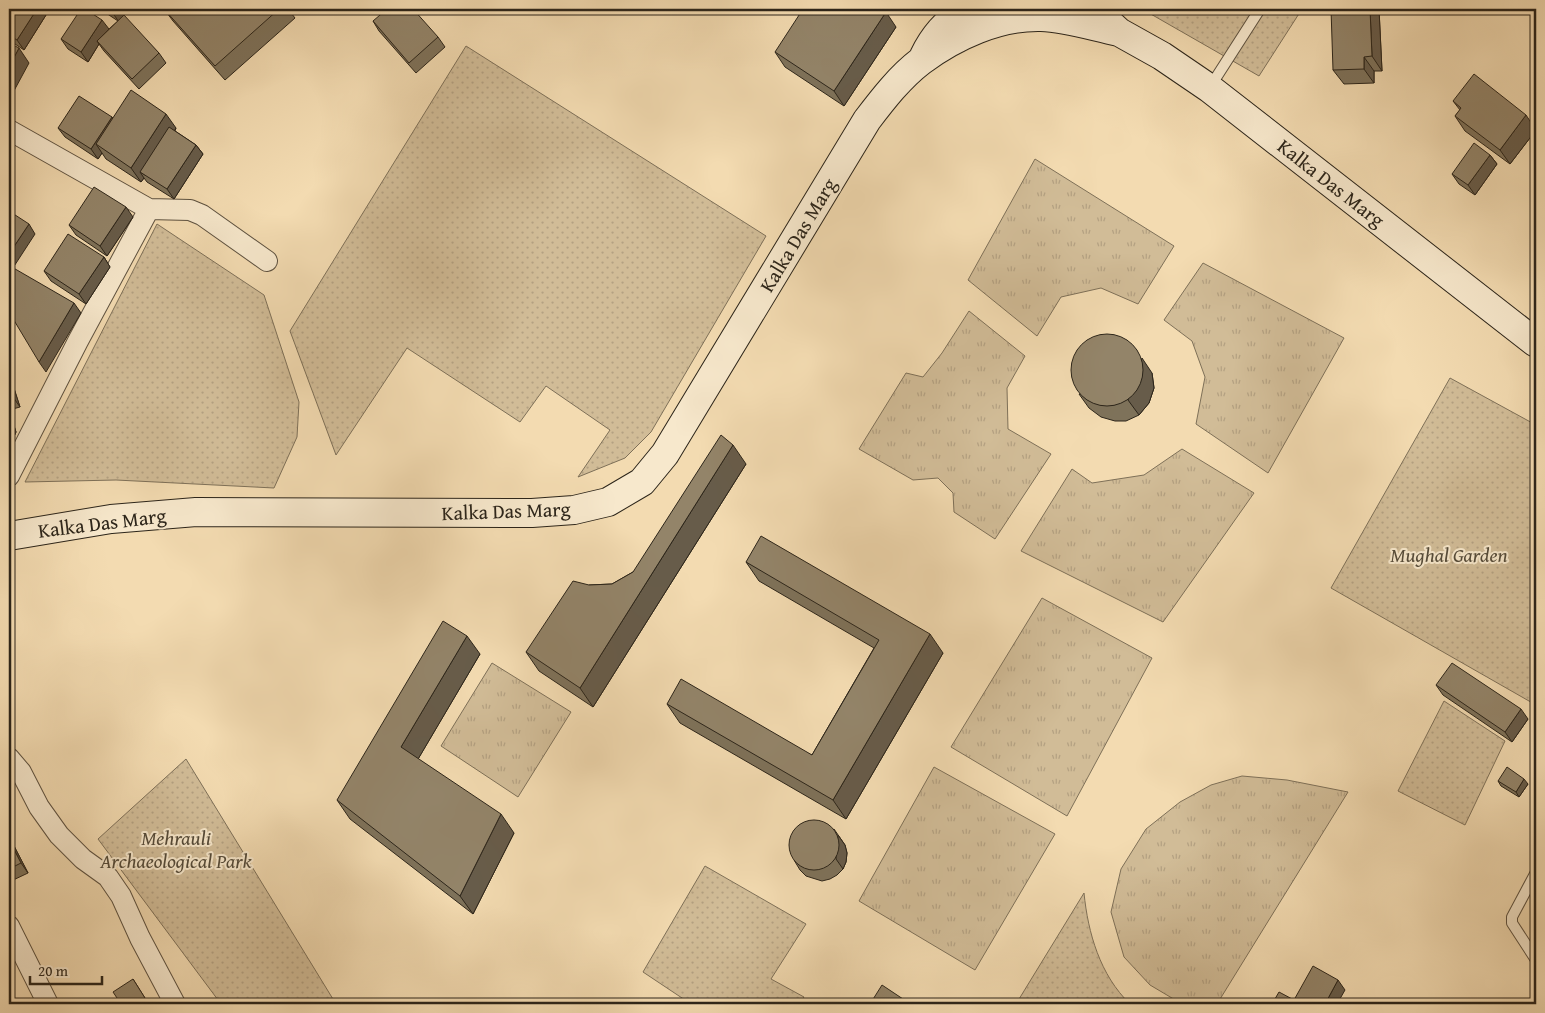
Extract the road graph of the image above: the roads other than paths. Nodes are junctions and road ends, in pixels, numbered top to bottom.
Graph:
1 (969, 9) edge
2 (1087, 9) edge
3 (1260, 9) edge
4 (1119, 32) junction
5 (921, 61) junction
6 (1209, 88) junction
7 (9, 130) edge
8 (149, 209) junction
9 (267, 262) dead end
10 (1536, 343) edge
11 (9, 476) edge
12 (9, 536) edge
13 (9, 758) edge
14 (1536, 872) edge
15 (9, 926) edge
16 (1536, 960) edge
17 (48, 1004) edge
18 (175, 1004) edge

1 - 5 street, Kalka Das Marg
2 - 4 street, Kalka Das Marg
3 - 6 lane
4 - 5 street, Kalka Das Marg
4 - 6 street, Kalka Das Marg
5 - 12 street, Kalka Das Marg
6 - 10 street, Kalka Das Marg
7 - 8 street
8 - 9 street
8 - 11 street
13 - 18 street
14 - 16 lane
15 - 17 street

